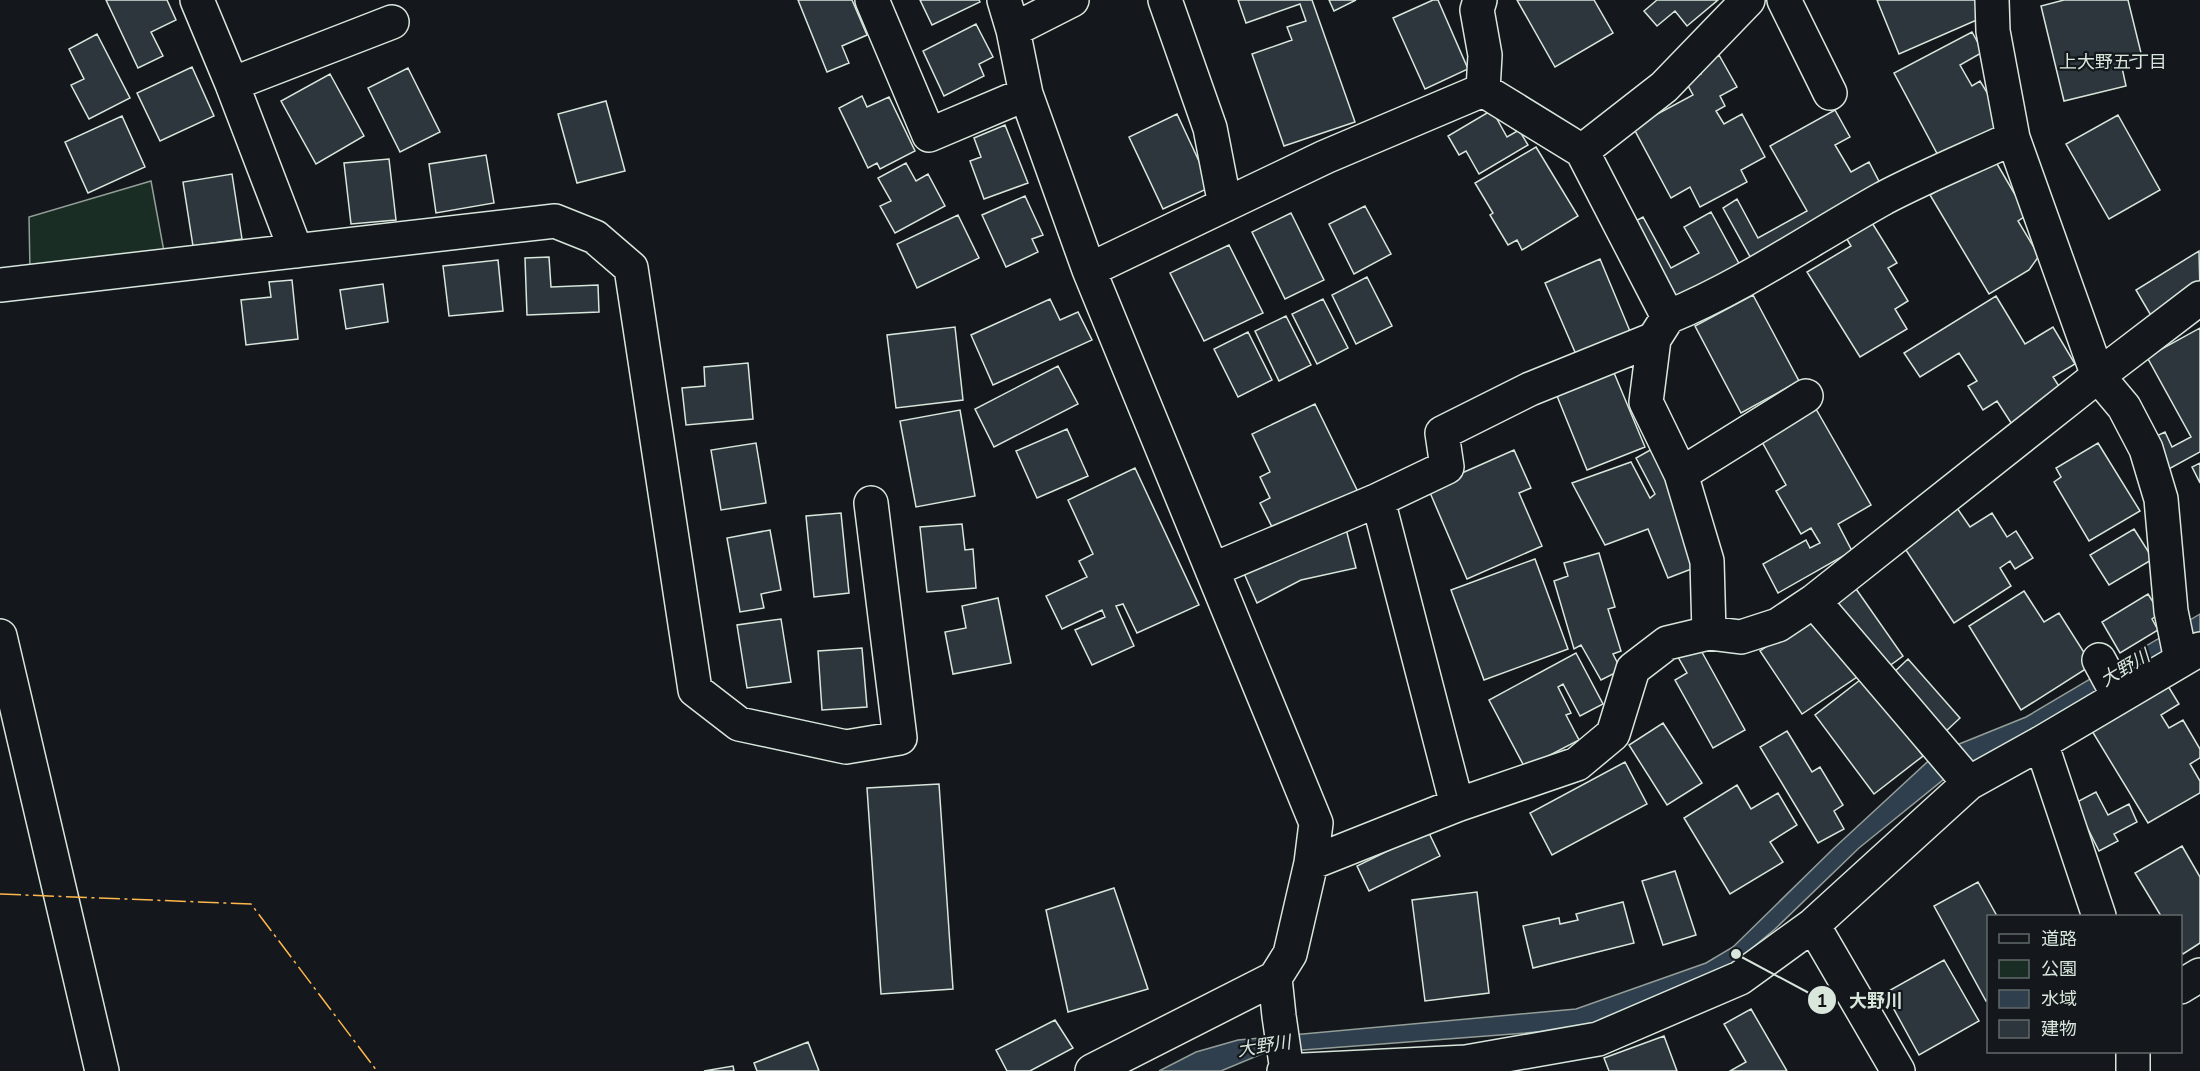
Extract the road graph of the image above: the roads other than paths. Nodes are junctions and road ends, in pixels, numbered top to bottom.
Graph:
1 (197, 0) edge
2 (872, 0) edge
3 (1072, 0) edge
4 (1165, 0) edge
5 (1480, 0) edge
6 (1748, 0) edge
7 (1784, 0) edge
8 (1992, 0) edge
9 (1009, 15) edge
10 (392, 22) dead end
11 (232, 84) junction
12 (1483, 90) junction
13 (1830, 93) dead end
14 (1026, 94) junction
15 (2013, 138) junction
16 (1582, 151) junction
17 (1225, 205) junction
18 (296, 251) junction
19 (1089, 270) junction
20 (0, 285) edge
21 (2200, 298) edge
22 (1661, 328) junction
23 (2098, 376) junction
24 (1806, 396) dead end
25 (1681, 474) junction
26 (1378, 500) junction
27 (871, 503) dead end
28 (1212, 570) junction
29 (1814, 601) junction
30 (1709, 633) junction
31 (0, 636) edge
32 (2190, 654) edge
33 (2099, 660) dead end
34 (2119, 697) junction
35 (2041, 743) junction
36 (1969, 783) junction
37 (1457, 805) junction
38 (1311, 863) junction
39 (2099, 915) edge
40 (1813, 925) junction
41 (2200, 975) edge
42 (1275, 978) junction
43 (2182, 986) edge
44 (2133, 1053) edge
45 (1468, 1066) edge
46 (1286, 1070) edge
47 (102, 1071) edge
48 (1092, 1071) edge
49 (1898, 1071) edge
50 (2133, 1071) edge

1 - 11 street
2 - 14 street
3 - 9 street
4 - 17 street
5 - 12 street
6 - 16 street
7 - 13 street
8 - 15 street
9 - 14 street
10 - 11 street
11 - 18 street
12 - 16 street
12 - 17 street
14 - 19 street
15 - 22 street
15 - 23 street
16 - 22 street
17 - 19 street
18 - 20 street
18 - 27 street
19 - 28 street
21 - 23 street
22 - 25 street
22 - 26 street
23 - 29 street
23 - 32 street
24 - 25 street
25 - 30 street
26 - 28 street
26 - 37 street
28 - 38 street
29 - 30 street
29 - 36 street
30 - 37 street
31 - 47 street
32 - 34 street
33 - 34 street
34 - 35 street
35 - 36 street
35 - 39 street
36 - 40 street
37 - 38 street
38 - 42 street
40 - 45 street
40 - 49 street
41 - 43 street
42 - 46 street
42 - 48 street
44 - 50 street
45 - 46 street

